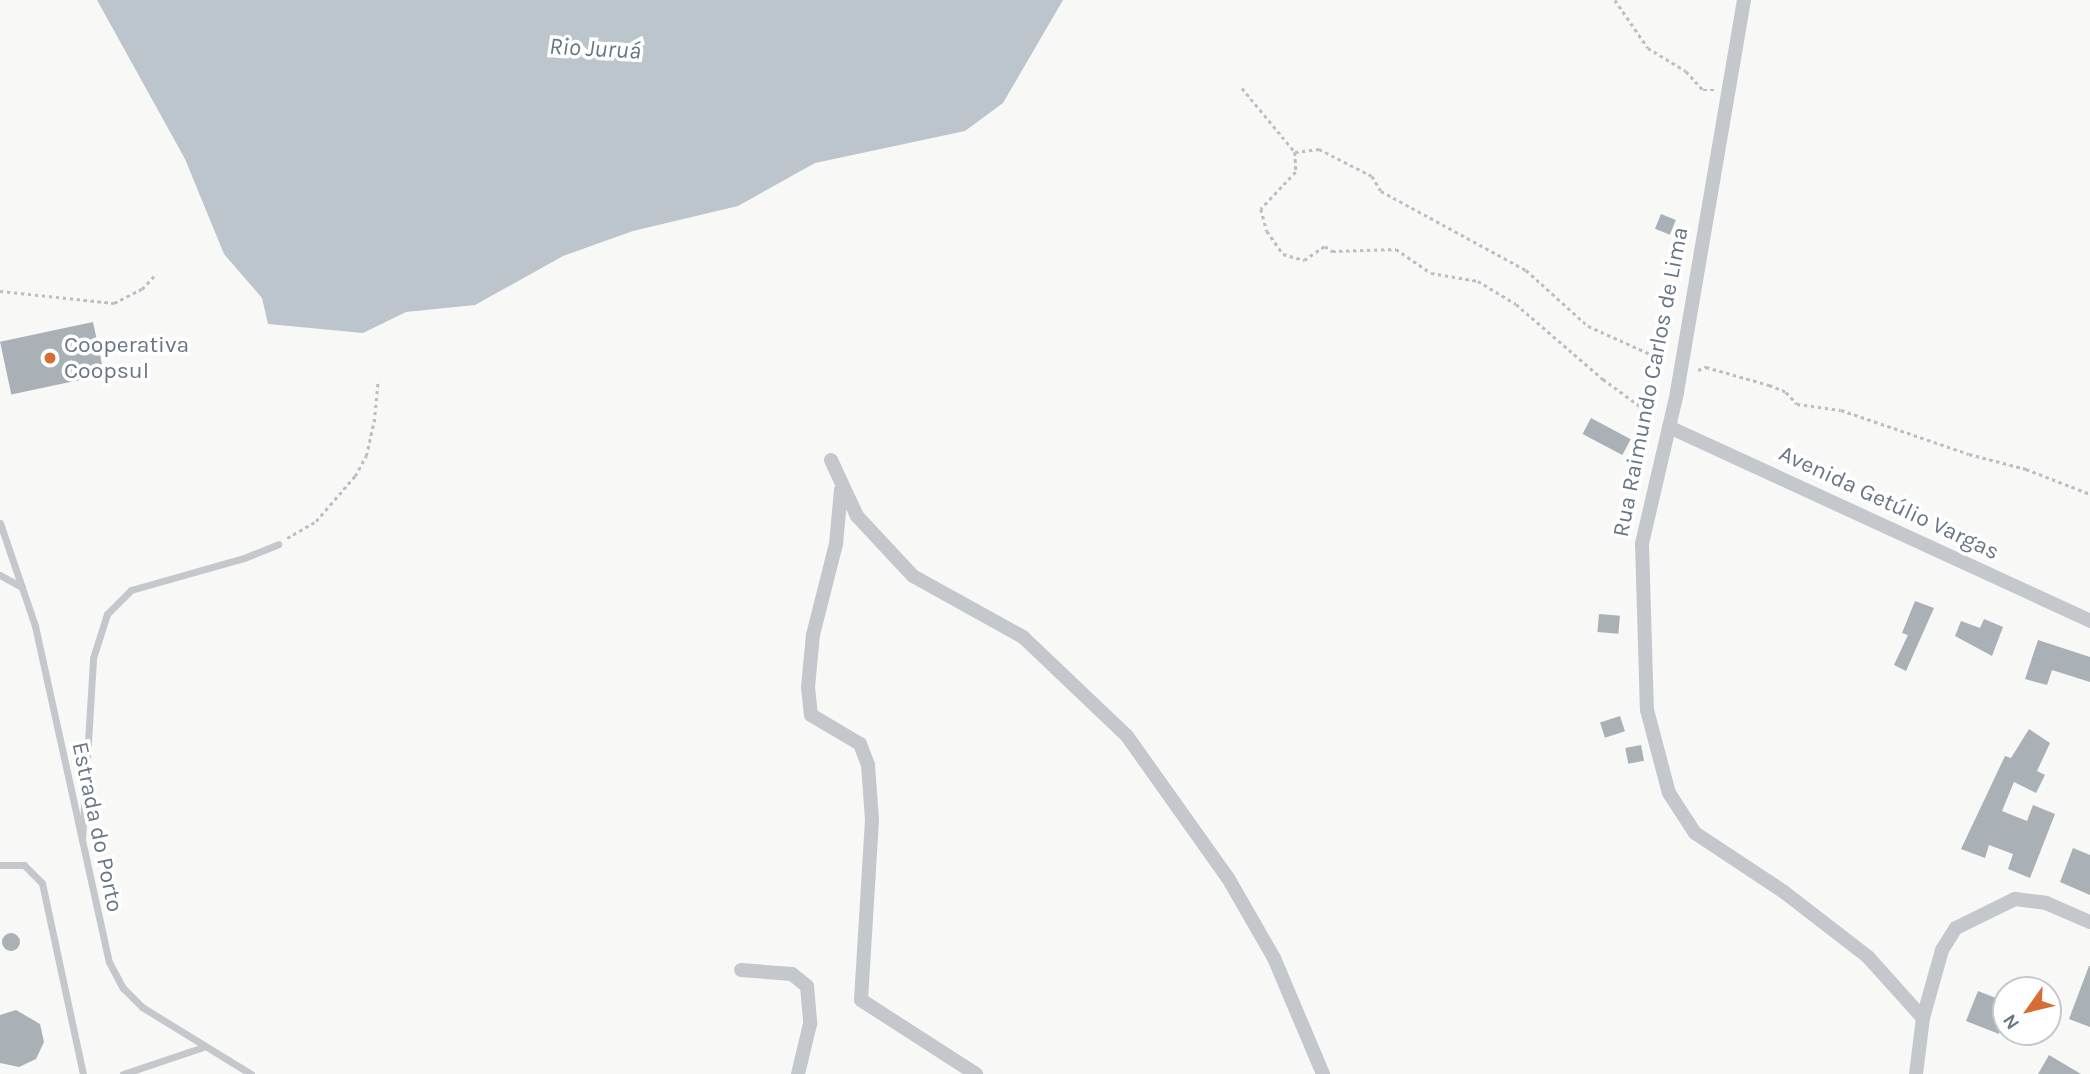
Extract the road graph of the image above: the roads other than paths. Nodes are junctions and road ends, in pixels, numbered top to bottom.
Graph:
1 (1744, 0) edge
2 (1670, 427) junction
3 (831, 460) dead end
4 (841, 490) junction
5 (0, 523) edge
6 (278, 544) road end
7 (0, 575) edge
8 (22, 587) junction
9 (2090, 621) edge
10 (82, 847) junction
11 (0, 865) edge
12 (2090, 922) edge
13 (741, 970) dead end
14 (1923, 1018) junction
15 (203, 1047) junction
16 (83, 1074) edge
17 (123, 1074) edge
18 (251, 1074) edge
19 (798, 1074) edge
20 (976, 1074) edge
21 (1323, 1074) edge
22 (1916, 1074) edge

1 - 2 street, Rua Raimundo Carlos de Lima
2 - 9 street, Avenida Getúlio Vargas
2 - 14 street, Rua Raimundo Carlos de Lima
3 - 4 street
4 - 20 street
4 - 21 street
5 - 8 lane, Estrada do Porto
6 - 10 lane
7 - 8 lane
8 - 10 lane, Estrada do Porto
10 - 15 lane, Estrada do Porto
11 - 16 lane
12 - 14 street
13 - 19 street
14 - 22 street
15 - 17 lane
15 - 18 lane, Estrada do Porto

